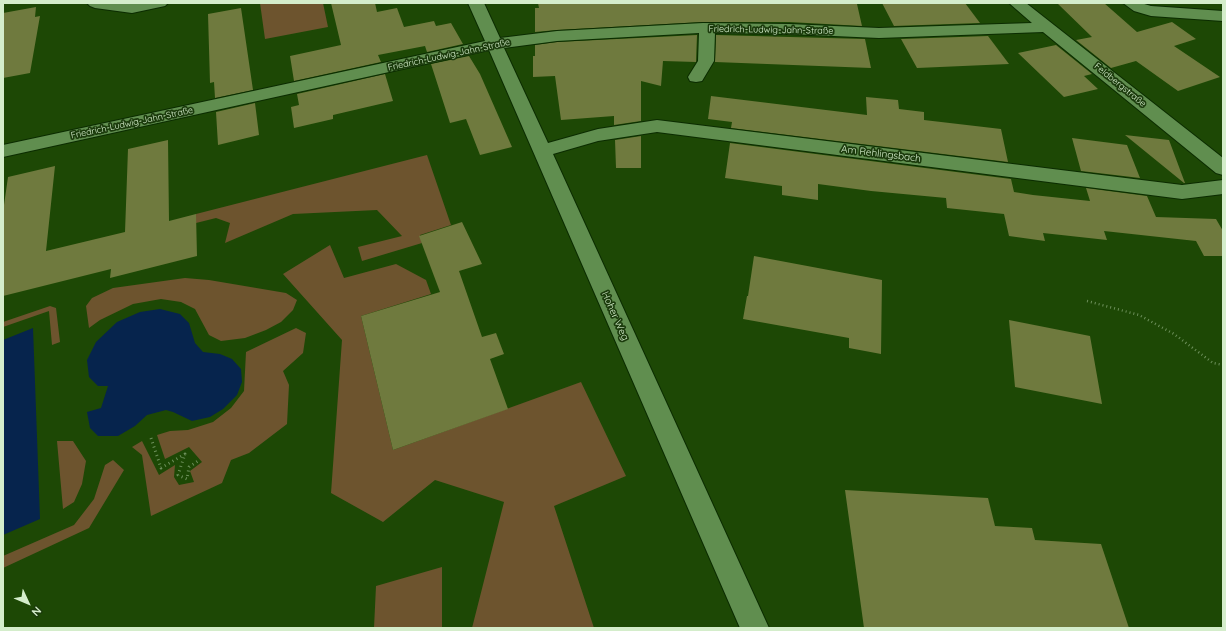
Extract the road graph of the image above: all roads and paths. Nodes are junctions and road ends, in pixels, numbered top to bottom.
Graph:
1 (95, 3) edge
2 (160, 3) edge
3 (476, 3) edge
4 (1017, 3) edge
5 (1131, 3) edge
6 (1223, 16) edge
7 (1048, 26) junction
8 (707, 28) junction
9 (494, 44) junction
10 (696, 77) dead end
11 (542, 151) junction
12 (3, 152) edge
13 (1223, 168) edge
14 (1223, 187) edge
15 (1087, 301) dead end
16 (1223, 365) edge
17 (151, 438) dead end
18 (198, 460) dead end
19 (755, 628) edge

1 - 2 street
3 - 9 street, Hoher Weg
4 - 7 street, Feldbergstraße
5 - 6 street
7 - 8 street, Friedrich-Ludwig-Jahn-Straße
7 - 13 street, Feldbergstraße
8 - 9 street, Friedrich-Ludwig-Jahn-Straße
8 - 10 street
9 - 11 street, Hoher Weg
9 - 12 street, Friedrich-Ludwig-Jahn-Straße
11 - 14 street, Am Rehlingsbach
11 - 19 street, Hoher Weg
15 - 16 path
17 - 18 path

